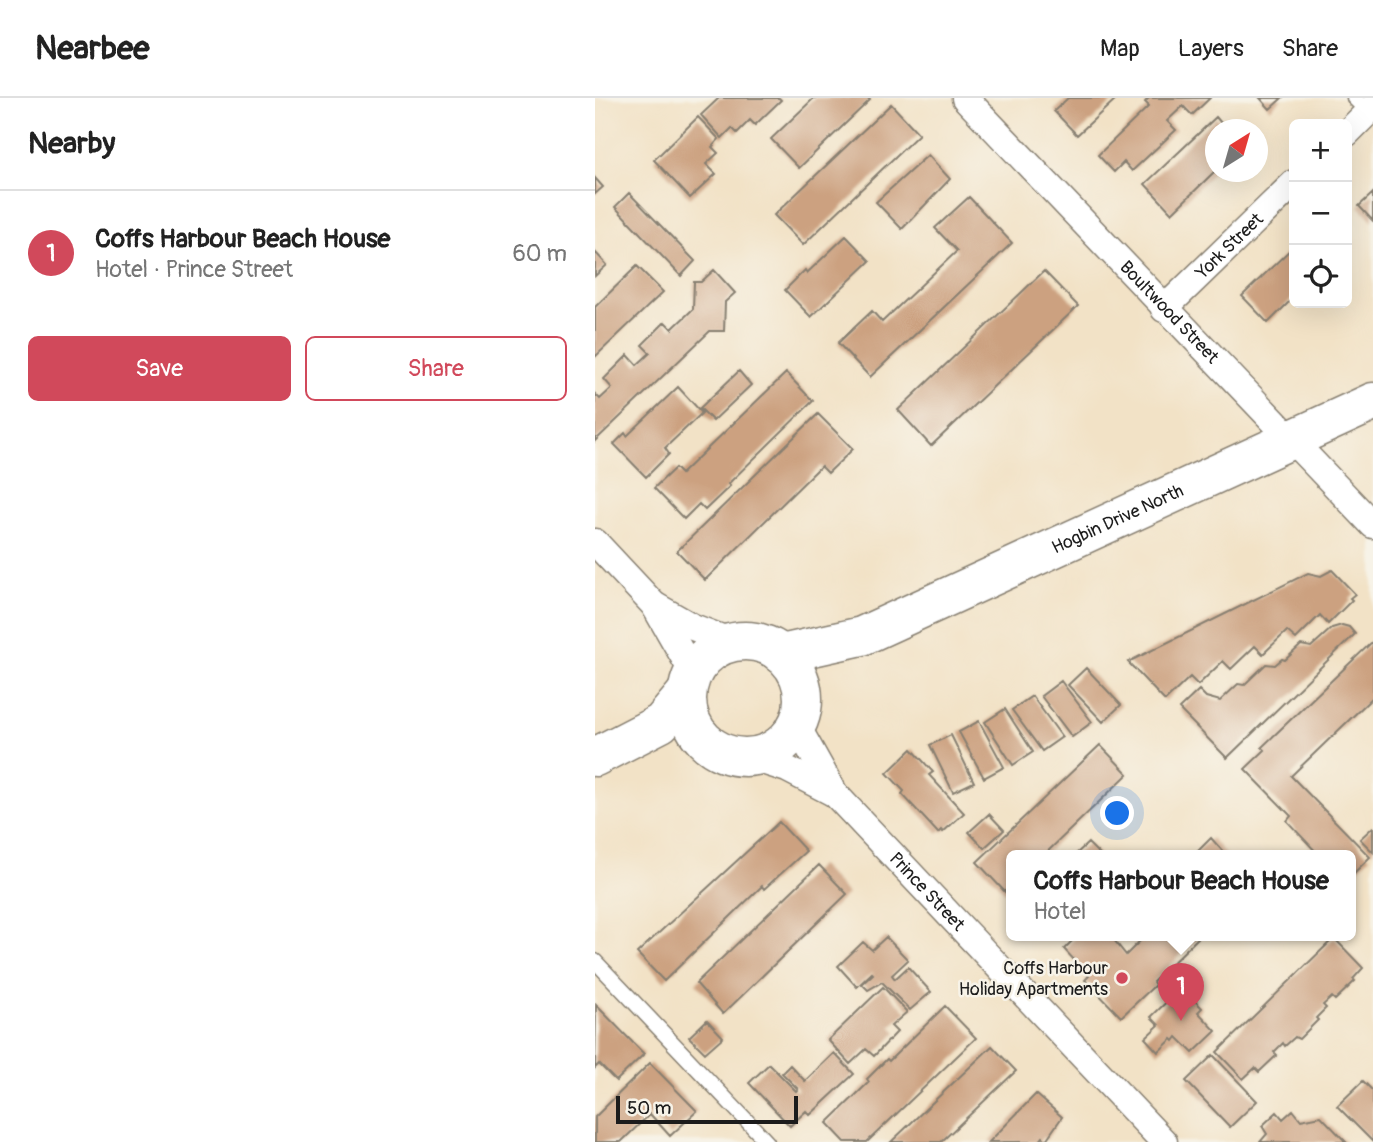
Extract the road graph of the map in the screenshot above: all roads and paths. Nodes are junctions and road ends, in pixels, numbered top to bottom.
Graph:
1 (965, 98) edge
2 (1365, 106) edge
3 (1352, 126) edge
4 (1289, 189) edge
5 (1164, 309) junction
6 (1373, 402) edge
7 (1293, 440) junction
8 (1373, 525) edge
9 (595, 542) edge
10 (655, 605) junction
11 (862, 636) junction
12 (732, 642) junction
13 (781, 654) junction
14 (690, 683) junction
15 (800, 714) junction
16 (702, 740) junction
17 (597, 756) edge
18 (750, 757) junction
19 (835, 794) junction
20 (595, 961) edge
21 (767, 1142) edge
22 (1164, 1142) edge

1 - 5 street, Boultwood Street
2 - 3 street
4 - 5 street, York Street
5 - 7 street, Boultwood Street
6 - 7 main road, Hogbin Drive North
7 - 8 street, Boultwood Street
7 - 11 main road, Hogbin Drive North
9 - 10 street
10 - 12 street
10 - 14 street
11 - 13 main road, Hogbin Drive North
11 - 15 main road, Hogbin Drive North
12 - 13 main road
12 - 14 main road
13 - 15 main road
14 - 16 main road
14 - 17 main road
15 - 18 main road
15 - 19 street, Prince Street
16 - 17 main road
16 - 18 main road
18 - 19 street, Prince Street
19 - 22 street, Prince Street
20 - 21 lane

